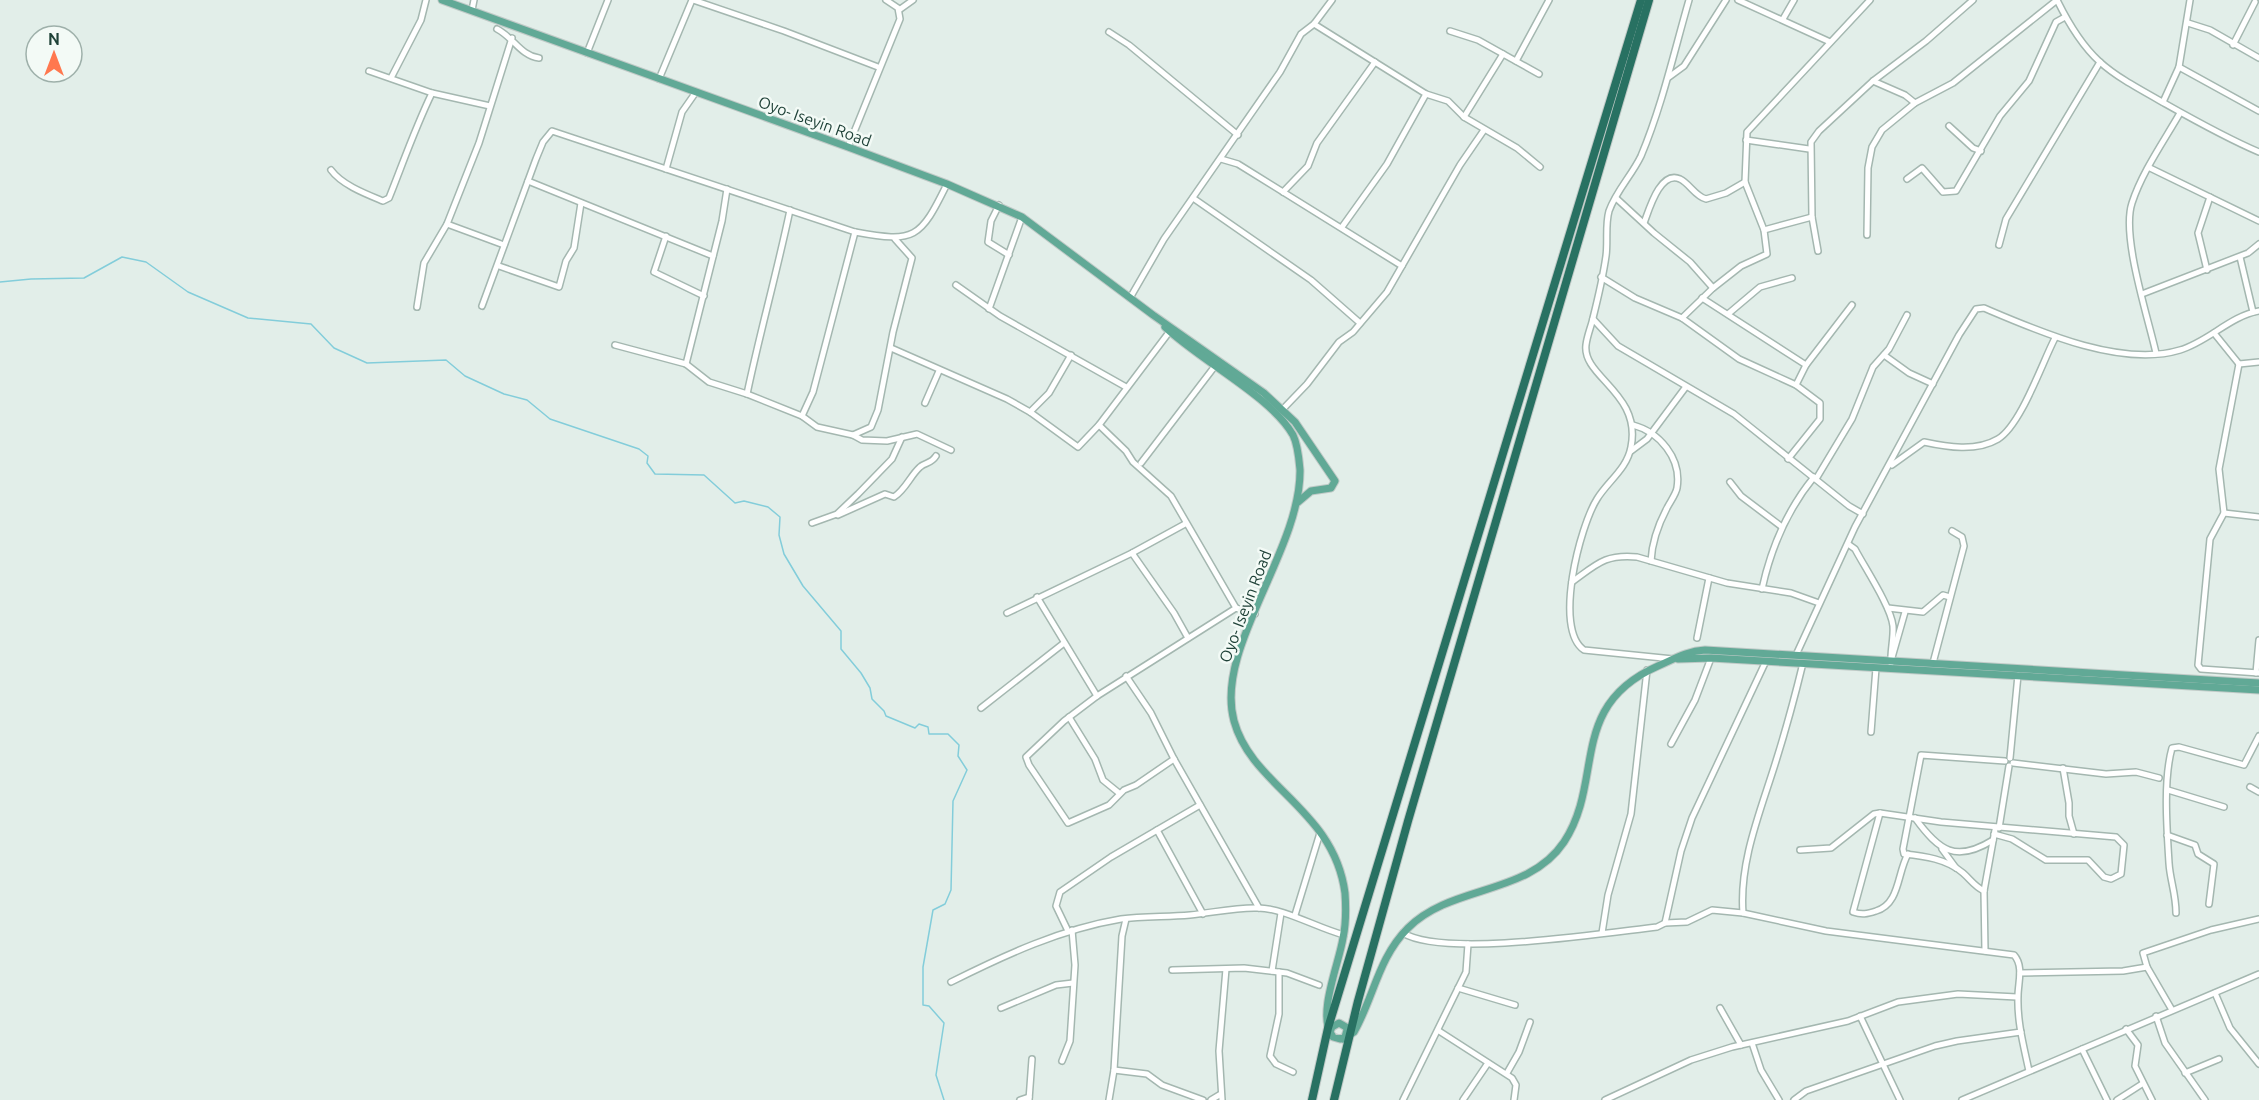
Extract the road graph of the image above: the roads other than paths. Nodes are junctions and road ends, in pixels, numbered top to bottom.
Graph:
1 (426, 0) edge
2 (442, 0) edge
3 (474, 0) edge
4 (608, 0) edge
5 (692, 0) edge
6 (886, 0) edge
7 (913, 0) edge
8 (1332, 0) edge
9 (1549, 0) edge
10 (1641, 0) edge
11 (1649, 0) edge
12 (1689, 0) edge
13 (1726, 0) edge
14 (1738, 0) edge
15 (1794, 0) edge
16 (1870, 0) edge
17 (1973, 0) edge
18 (2057, 0) edge
19 (2190, 0) edge
20 (2255, 2) edge
21 (471, 10) junction
22 (899, 10) junction
23 (2065, 17) junction
24 (1783, 19) junction
25 (2188, 23) junction
26 (1314, 24) junction
27 (497, 29) dead end
28 (1450, 31) dead end
29 (1109, 32) dead end
30 (512, 38) junction
31 (1830, 42) junction
32 (2233, 45) junction
33 (587, 53) junction
34 (1503, 54) junction
35 (539, 58) dead end
36 (2259, 58) edge
37 (1516, 61) junction
38 (1375, 62) junction
39 (2100, 62) junction
40 (878, 67) junction
41 (2179, 67) junction
42 (369, 71) dead end
43 (1539, 74) dead end
44 (391, 78) junction
45 (1668, 78) junction
46 (659, 79) junction
47 (1873, 81) junction
48 (696, 92) junction
49 (432, 93) junction
50 (1426, 94) junction
51 (2163, 102) junction
52 (1915, 103) junction
53 (490, 106) junction
54 (2259, 111) edge
55 (2180, 113) junction
56 (1464, 117) junction
57 (1949, 126) dead end
58 (1484, 130) junction
59 (1238, 135) junction
60 (1746, 140) junction
61 (848, 147) junction
62 (1809, 149) junction
63 (1981, 151) junction
64 (2259, 152) edge
65 (1221, 159) junction
66 (1540, 167) dead end
67 (2150, 168) junction
68 (666, 169) junction
69 (331, 170) dead end
70 (1907, 179) dead end
71 (528, 182) junction
72 (1745, 182) junction
73 (948, 184) junction
74 (727, 189) junction
75 (1282, 192) junction
76 (2210, 197) junction
77 (1193, 198) junction
78 (1616, 198) junction
79 (581, 203) junction
80 (999, 205) junction
81 (790, 210) junction
82 (1022, 217) junction
83 (1812, 217) junction
84 (2259, 221) edge
85 (1644, 223) junction
86 (447, 224) junction
87 (1342, 227) junction
88 (1764, 230) junction
89 (855, 232) junction
90 (666, 236) junction
91 (1867, 236) dead end
92 (895, 239) junction
93 (2259, 244) edge
94 (504, 245) junction
95 (1999, 245) dead end
96 (1818, 251) dead end
97 (1009, 255) junction
98 (713, 256) junction
99 (2240, 256) junction
100 (499, 266) junction
101 (1402, 266) junction
102 (2207, 270) junction
103 (1601, 277) junction
104 (1792, 278) dead end
105 (956, 285) dead end
106 (1713, 288) junction
107 (2142, 294) junction
108 (704, 296) junction
109 (1130, 298) junction
110 (1702, 298) junction
111 (1852, 305) dead end
112 (482, 306) dead end
113 (417, 307) dead end
114 (989, 309) junction
115 (2256, 312) edge
116 (1728, 314) junction
117 (1153, 315) junction
118 (1907, 315) dead end
119 (1682, 318) junction
120 (1593, 319) junction
121 (1360, 323) junction
122 (1170, 331) junction
123 (2214, 333) junction
124 (2055, 338) junction
125 (615, 345) dead end
126 (891, 348) junction
127 (2156, 353) junction
128 (1884, 354) junction
129 (1071, 355) junction
130 (2259, 362) edge
131 (686, 364) junction
132 (2239, 364) junction
133 (1806, 365) junction
134 (1215, 366) junction
135 (939, 371) junction
136 (1796, 384) junction
137 (1933, 384) junction
138 (1126, 387) junction
139 (1685, 388) junction
140 (747, 394) junction
141 (925, 403) dead end
142 (1282, 410) junction
143 (1030, 412) junction
144 (802, 417) junction
145 (1099, 425) junction
146 (1633, 425) junction
147 (1652, 432) junction
148 (853, 435) junction
149 (902, 437) junction
150 (951, 450) dead end
151 (1631, 451) junction
152 (936, 456) dead end
153 (1788, 459) junction
154 (1141, 463) dead end
155 (1890, 466) junction
156 (1815, 478) junction
157 (1730, 482) dead end
158 (1298, 502) junction
159 (2224, 513) junction
160 (1863, 514) junction
161 (831, 517) junction
162 (2259, 517) edge
163 (812, 523) dead end
164 (1185, 524) junction
165 (1782, 527) junction
166 (1952, 531) dead end
167 (1848, 544) junction
168 (1132, 553) junction
169 (1651, 561) junction
170 (1709, 578) junction
171 (1572, 582) junction
172 (1762, 589) junction
173 (1037, 597) junction
174 (1950, 597) junction
175 (1819, 603) junction
176 (1236, 608) junction
177 (1888, 608) junction
178 (1905, 612) junction
179 (1006, 613) dead end
180 (1255, 614) junction
181 (1188, 638) junction
182 (1697, 638) dead end
183 (2259, 640) edge
184 (1064, 643) junction
185 (1796, 655) junction
186 (1711, 658) junction
187 (1673, 659) junction
188 (1766, 661) junction
189 (1803, 663) junction
190 (1933, 663) junction
191 (1891, 665) junction
192 (1876, 668) junction
193 (1647, 670) junction
194 (2258, 673) edge
195 (2018, 675) junction
196 (1126, 676) junction
197 (2259, 683) edge
198 (2259, 690) edge
199 (1096, 696) junction
200 (981, 708) dead end
201 (1069, 717) junction
202 (1871, 732) dead end
203 (2259, 736) edge
204 (1671, 744) dead end
205 (1174, 759) junction
206 (2009, 762) junction
207 (2063, 768) junction
208 (2159, 778) dead end
209 (2250, 787) dead end
210 (2168, 790) junction
211 (2259, 792) edge
212 (1119, 793) junction
213 (1200, 805) junction
214 (2224, 807) dead end
215 (1880, 813) junction
216 (1913, 818) junction
217 (1157, 830) junction
218 (1995, 832) junction
219 (1320, 833) dead end
220 (2074, 834) junction
221 (2167, 836) junction
222 (1939, 845) junction
223 (1800, 850) dead end
224 (1908, 854) junction
225 (1957, 869) junction
226 (1984, 891) junction
227 (2209, 904) dead end
228 (1259, 908) junction
229 (1743, 913) junction
230 (2176, 913) dead end
231 (1203, 914) junction
232 (1281, 914) junction
233 (1295, 915) junction
234 (1126, 919) junction
235 (2259, 919) edge
236 (1665, 923) junction
237 (1070, 931) junction
238 (1403, 933) junction
239 (1602, 933) junction
240 (1344, 935) junction
241 (1468, 944) junction
242 (1985, 951) junction
243 (2147, 967) junction
244 (1226, 969) junction
245 (1172, 970) dead end
246 (1272, 971) junction
247 (1279, 972) junction
248 (2019, 973) junction
249 (2259, 974) edge
250 (951, 982) dead end
251 (1073, 983) junction
252 (1319, 986) dead end
253 (1458, 988) junction
254 (2215, 993) junction
255 (2018, 997) junction
256 (1515, 1005) dead end
257 (1000, 1008) dead end
258 (1720, 1008) dead end
259 (2172, 1010) junction
260 (1860, 1016) junction
261 (2156, 1016) junction
262 (1530, 1022) dead end
263 (1341, 1028) junction
264 (2126, 1029) junction
265 (1439, 1031) junction
266 (2021, 1032) junction
267 (1752, 1043) junction
268 (1741, 1045) junction
269 (2082, 1049) junction
270 (1032, 1059) dead end
271 (2218, 1059) dead end
272 (1062, 1061) dead end
273 (1488, 1063) junction
274 (1882, 1065) junction
275 (2259, 1065) edge
276 (1114, 1070) junction
277 (2029, 1071) junction
278 (1293, 1072) dead end
279 (1507, 1073) junction
280 (2185, 1073) junction
281 (2142, 1084) junction
282 (1222, 1097) edge
283 (1029, 1099) edge
284 (2103, 1099) edge
285 (1020, 1100) edge
286 (1109, 1100) edge
287 (1203, 1100) edge
288 (1211, 1100) edge
289 (1312, 1100) edge
290 (1334, 1100) edge
291 (1403, 1100) edge
292 (1463, 1100) edge
293 (1514, 1100) edge
294 (1605, 1100) edge
295 (1779, 1100) edge
296 (1794, 1100) edge
297 (1900, 1100) edge
298 (1962, 1100) edge
299 (2117, 1100) edge
300 (2152, 1100) edge
301 (2205, 1100) edge

1 - 44 street
2 - 21 main road, Oyo- Iseyin Road
3 - 21 street
4 - 33 street
5 - 40 street
5 - 46 street
6 - 22 street
7 - 22 street
8 - 26 street
9 - 37 street
10 - 263 highway
11 - 263 highway
12 - 45 street
13 - 45 street
14 - 24 street
15 - 24 street
16 - 31 street
17 - 47 street
18 - 23 street
18 - 52 street
19 - 25 street
20 - 32 street
21 - 33 main road, Oyo- Iseyin Road
22 - 40 street
23 - 39 street
23 - 63 street
24 - 31 street
25 - 32 street
25 - 41 street
26 - 38 street
26 - 59 street
27 - 30 street
28 - 34 street
29 - 59 street
30 - 35 street
30 - 53 street
31 - 60 street
32 - 36 street
33 - 46 main road, Oyo- Iseyin Road
34 - 37 street
34 - 56 street
37 - 43 street
38 - 50 street
38 - 75 street
39 - 51 street
39 - 95 street
40 - 61 street
41 - 51 street
41 - 54 street
42 - 44 street
44 - 49 street
45 - 78 street
46 - 48 main road, Oyo- Iseyin Road
47 - 52 street
47 - 62 street
48 - 61 main road, Oyo- Iseyin Road
48 - 68 street
49 - 53 street
49 - 69 street
50 - 56 street
50 - 87 street
51 - 55 street
52 - 91 street
53 - 86 street
55 - 64 street
55 - 67 street
56 - 58 street
57 - 63 street
58 - 66 street
58 - 101 street
59 - 65 street
60 - 62 street
60 - 72 street
61 - 73 main road, Oyo- Iseyin Road
62 - 83 street
63 - 70 street
65 - 75 street
65 - 77 street
67 - 76 street
67 - 107 street
68 - 71 street
68 - 74 street
71 - 79 street
71 - 94 street
72 - 85 street
72 - 88 street
73 - 80 main road, Oyo- Iseyin Road
73 - 92 street
74 - 81 street
74 - 98 street
75 - 87 street
76 - 84 street
76 - 102 street
77 - 109 street
77 - 121 street
78 - 85 street
78 - 103 street
79 - 90 street
79 - 100 street
80 - 82 main road, Oyo- Iseyin Road
80 - 97 street
81 - 89 street
81 - 140 street
82 - 97 street
82 - 109 main road, Oyo- Iseyin Road
83 - 88 street
83 - 96 street
85 - 106 street
86 - 94 street
86 - 113 street
87 - 101 street
88 - 106 street
89 - 92 street
89 - 144 street
90 - 98 street
90 - 108 street
92 - 126 street
93 - 99 street
94 - 100 street
97 - 114 street
98 - 108 street
99 - 102 street
99 - 115 street
100 - 112 street
101 - 121 street
102 - 107 street
103 - 119 street
103 - 120 street
104 - 116 street
105 - 114 street
106 - 110 street
107 - 127 street
108 - 131 street
109 - 117 main road, Oyo- Iseyin Road
110 - 116 street
110 - 119 street
111 - 133 street
114 - 129 street
115 - 123 street
116 - 133 street
117 - 122 main road, Oyo- Iseyin Road
117 - 142 main road, Oyo- Iseyin Road
118 - 128 street
119 - 136 street
120 - 139 street
120 - 146 street
121 - 142 street
122 - 134 main road, Oyo- Iseyin Road
122 - 138 street
123 - 127 street
123 - 132 street
124 - 127 street
124 - 137 street
124 - 155 street
125 - 131 street
126 - 135 street
126 - 148 street
128 - 137 street
128 - 156 street
129 - 138 street
129 - 143 street
130 - 132 street
131 - 140 street
132 - 159 street
133 - 136 street
134 - 154 street
134 - 158 main road, Oyo- Iseyin Road
135 - 141 street
135 - 143 street
136 - 153 street
137 - 155 street
138 - 145 street
139 - 147 street
139 - 153 street
140 - 144 street
142 - 158 main road, Oyo- Iseyin Road
143 - 145 street
144 - 148 street
145 - 164 street
146 - 147 street
146 - 151 street
147 - 151 street
147 - 169 street
148 - 149 street
149 - 150 street
149 - 161 street
151 - 171 street
152 - 161 street
153 - 156 street
155 - 160 street
156 - 160 street
156 - 165 street
157 - 165 street
158 - 180 main road, Oyo- Iseyin Road
159 - 162 street
159 - 194 street
160 - 167 street
161 - 163 street
164 - 168 street
164 - 176 street
165 - 172 street
166 - 174 street
167 - 175 street
167 - 177 street
168 - 173 street
168 - 181 street
169 - 170 street
169 - 171 street
170 - 172 street
170 - 182 street
171 - 187 street
172 - 175 street
173 - 179 street
173 - 184 street
174 - 178 street
174 - 190 street
175 - 185 street
176 - 180 street
176 - 181 street
177 - 178 street
177 - 191 street
178 - 191 street
180 - 240 main road, Oyo- Iseyin Road
181 - 196 street
183 - 194 street
184 - 199 street
184 - 200 street
185 - 187 main road
185 - 191 main road
186 - 187 main road
186 - 188 main road
186 - 204 street
187 - 193 main road
188 - 189 main road
188 - 236 street
189 - 192 main road
189 - 229 street
190 - 191 main road
190 - 197 main road
191 - 192 main road
191 - 195 main road
192 - 202 street
193 - 238 main road
193 - 239 street
195 - 198 main road
195 - 206 street
196 - 199 street
196 - 205 street
199 - 201 street
201 - 212 street
201 - 212 street
203 - 210 street
205 - 212 street
205 - 213 street
206 - 207 street
206 - 216 street
206 - 218 street
207 - 208 street
207 - 220 street
209 - 211 street
210 - 214 street
210 - 221 street
213 - 217 street
213 - 228 street
215 - 216 street
215 - 223 street
215 - 224 street
216 - 218 street
216 - 222 street
216 - 224 street
217 - 231 street
217 - 237 street
218 - 220 street
218 - 220 street
218 - 222 street
218 - 226 street
219 - 233 street
221 - 227 street
221 - 230 street
222 - 225 street
224 - 225 street
225 - 226 street
226 - 242 street
228 - 231 street
228 - 232 street
229 - 236 street
229 - 242 street
231 - 234 street
232 - 233 street
232 - 246 street
233 - 240 street
234 - 237 street
234 - 276 street
235 - 243 street
236 - 239 street
237 - 250 street
237 - 251 street
238 - 241 street
238 - 263 main road
239 - 241 street
240 - 263 main road, Oyo- Iseyin Road
241 - 253 street
242 - 248 street
243 - 248 street
243 - 259 street
244 - 245 street
244 - 246 street
244 - 282 street
246 - 247 street
247 - 252 street
247 - 278 street
248 - 255 street
249 - 254 street
251 - 257 street
251 - 272 street
253 - 256 street
253 - 265 street
254 - 259 street
254 - 275 street
255 - 260 street
255 - 266 street
258 - 268 street
259 - 261 street
260 - 267 street
260 - 274 street
261 - 264 street
261 - 280 street
262 - 279 street
263 - 289 highway
263 - 290 highway
264 - 269 street
264 - 281 street
265 - 273 street
265 - 291 street
266 - 274 street
266 - 277 street
267 - 268 street
267 - 295 street
268 - 294 street
269 - 277 street
269 - 284 street
270 - 283 street
271 - 280 street
273 - 279 street
273 - 292 street
274 - 296 street
274 - 297 street
276 - 286 street
276 - 287 street
277 - 298 street
279 - 293 street
280 - 301 street
281 - 299 street
281 - 300 street
282 - 288 street
283 - 285 street

